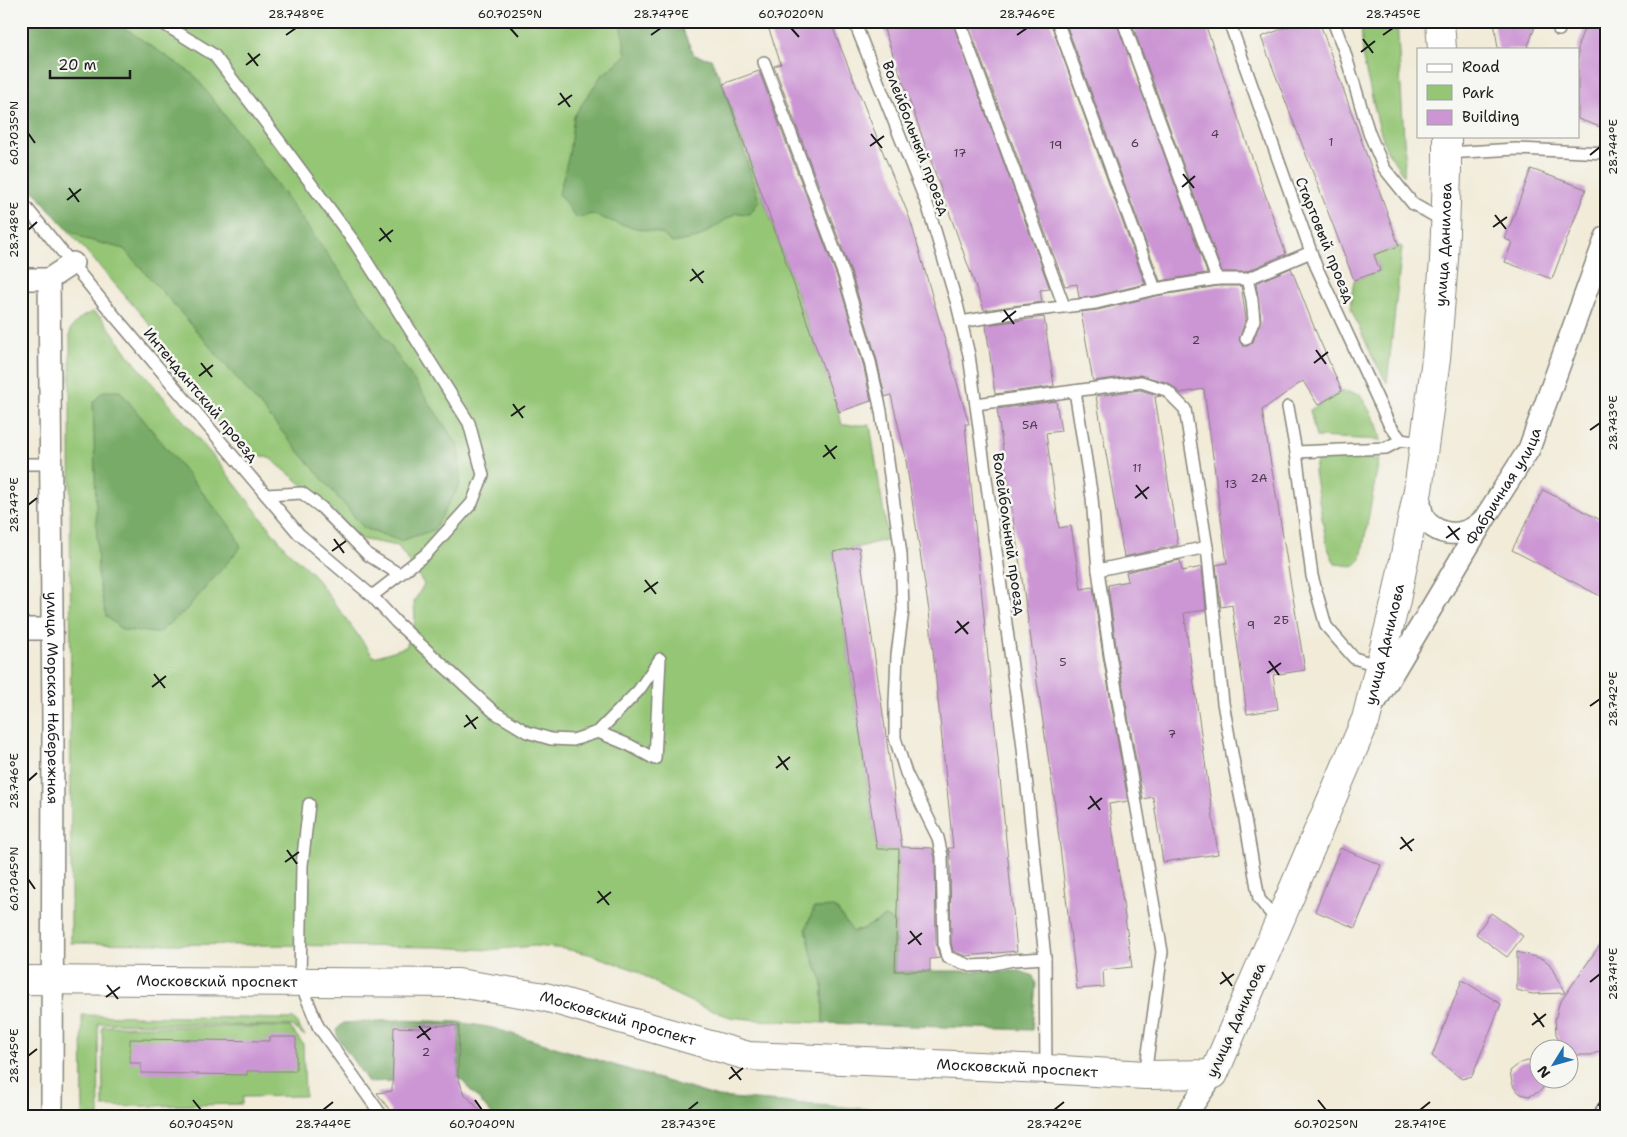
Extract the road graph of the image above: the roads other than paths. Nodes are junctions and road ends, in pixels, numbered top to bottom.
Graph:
1 (159, 21) edge
2 (854, 21) edge
3 (959, 21) edge
4 (1057, 21) edge
5 (1123, 21) edge
6 (1229, 21) edge
7 (1332, 21) edge
8 (1440, 21) edge
9 (1442, 48) edge
10 (764, 62) dead end
11 (1447, 145) edge
12 (1606, 152) edge
13 (21, 201) edge
14 (1445, 222) junction
15 (1606, 237) edge
16 (1311, 252) junction
17 (73, 263) junction
18 (49, 278) junction
19 (21, 279) edge
20 (1217, 279) junction
21 (1247, 279) junction
22 (1154, 289) junction
23 (1064, 306) junction
24 (961, 322) junction
25 (1246, 338) dead end
26 (1075, 391) junction
27 (976, 404) junction
28 (1288, 407) dead end
29 (1413, 442) junction
30 (1296, 452) junction
31 (21, 464) edge
32 (50, 464) junction
33 (1418, 490) junction
34 (266, 495) junction
35 (1485, 518) junction
36 (1208, 547) junction
37 (1098, 570) junction
38 (399, 574) junction
39 (372, 596) junction
40 (21, 629) edge
41 (52, 629) junction
42 (1380, 666) junction
43 (1366, 719) junction
44 (598, 732) junction
45 (308, 804) dead end
46 (1279, 923) junction
47 (1045, 958) junction
48 (21, 980) edge
49 (52, 980) junction
50 (300, 982) junction
51 (1046, 1069) junction
52 (1214, 1074) junction
53 (1145, 1075) junction
54 (52, 1116) edge
55 (382, 1116) edge
56 (1185, 1116) edge

1 - 38 lane
2 - 24 lane, Волейбольный проезд
3 - 23 lane
4 - 22 lane
5 - 20 lane
6 - 16 lane, Стартовый проезд
7 - 14 lane
8 - 9 street
10 - 47 lane
11 - 12 lane
11 - 14 street, улица Данилова
13 - 17 lane, Интендантский проезд
14 - 29 street, улица Данилова
15 - 35 street, Фабричная улица
16 - 21 lane
16 - 29 lane, Стартовый проезд
17 - 18 street
17 - 34 lane, Интендантский проезд
18 - 19 street
18 - 32 street, улица Морская Набережная
20 - 21 lane
20 - 22 lane
21 - 25 lane
22 - 23 lane
23 - 24 lane
24 - 27 lane, Волейбольный проезд
26 - 27 lane
26 - 36 lane
26 - 37 lane
27 - 47 lane, Волейбольный проезд
28 - 30 lane
29 - 30 lane
29 - 33 street, улица Данилова
30 - 42 lane
31 - 32 lane
32 - 41 street, улица Морская Набережная
33 - 35 street
33 - 42 street, улица Данилова
34 - 38 lane
34 - 39 lane, Интендантский проезд
35 - 43 street, Фабричная улица
36 - 37 lane
36 - 46 lane
37 - 53 lane
38 - 39 lane
39 - 44 lane, Интендантский проезд
40 - 41 street
41 - 49 street, улица Морская Набережная
42 - 43 street, улица Данилова
43 - 46 street, улица Данилова
44 - 44 lane
45 - 50 lane
46 - 52 street, улица Данилова
47 - 51 lane, Волейбольный проезд
48 - 49 street, Московский проспект
49 - 50 street, Московский проспект
49 - 54 street, улица Морская Набережная
50 - 51 street, Московский проспект
50 - 55 lane
51 - 53 street, Московский проспект
52 - 53 street, Московский проспект
52 - 56 street, улица Данилова

